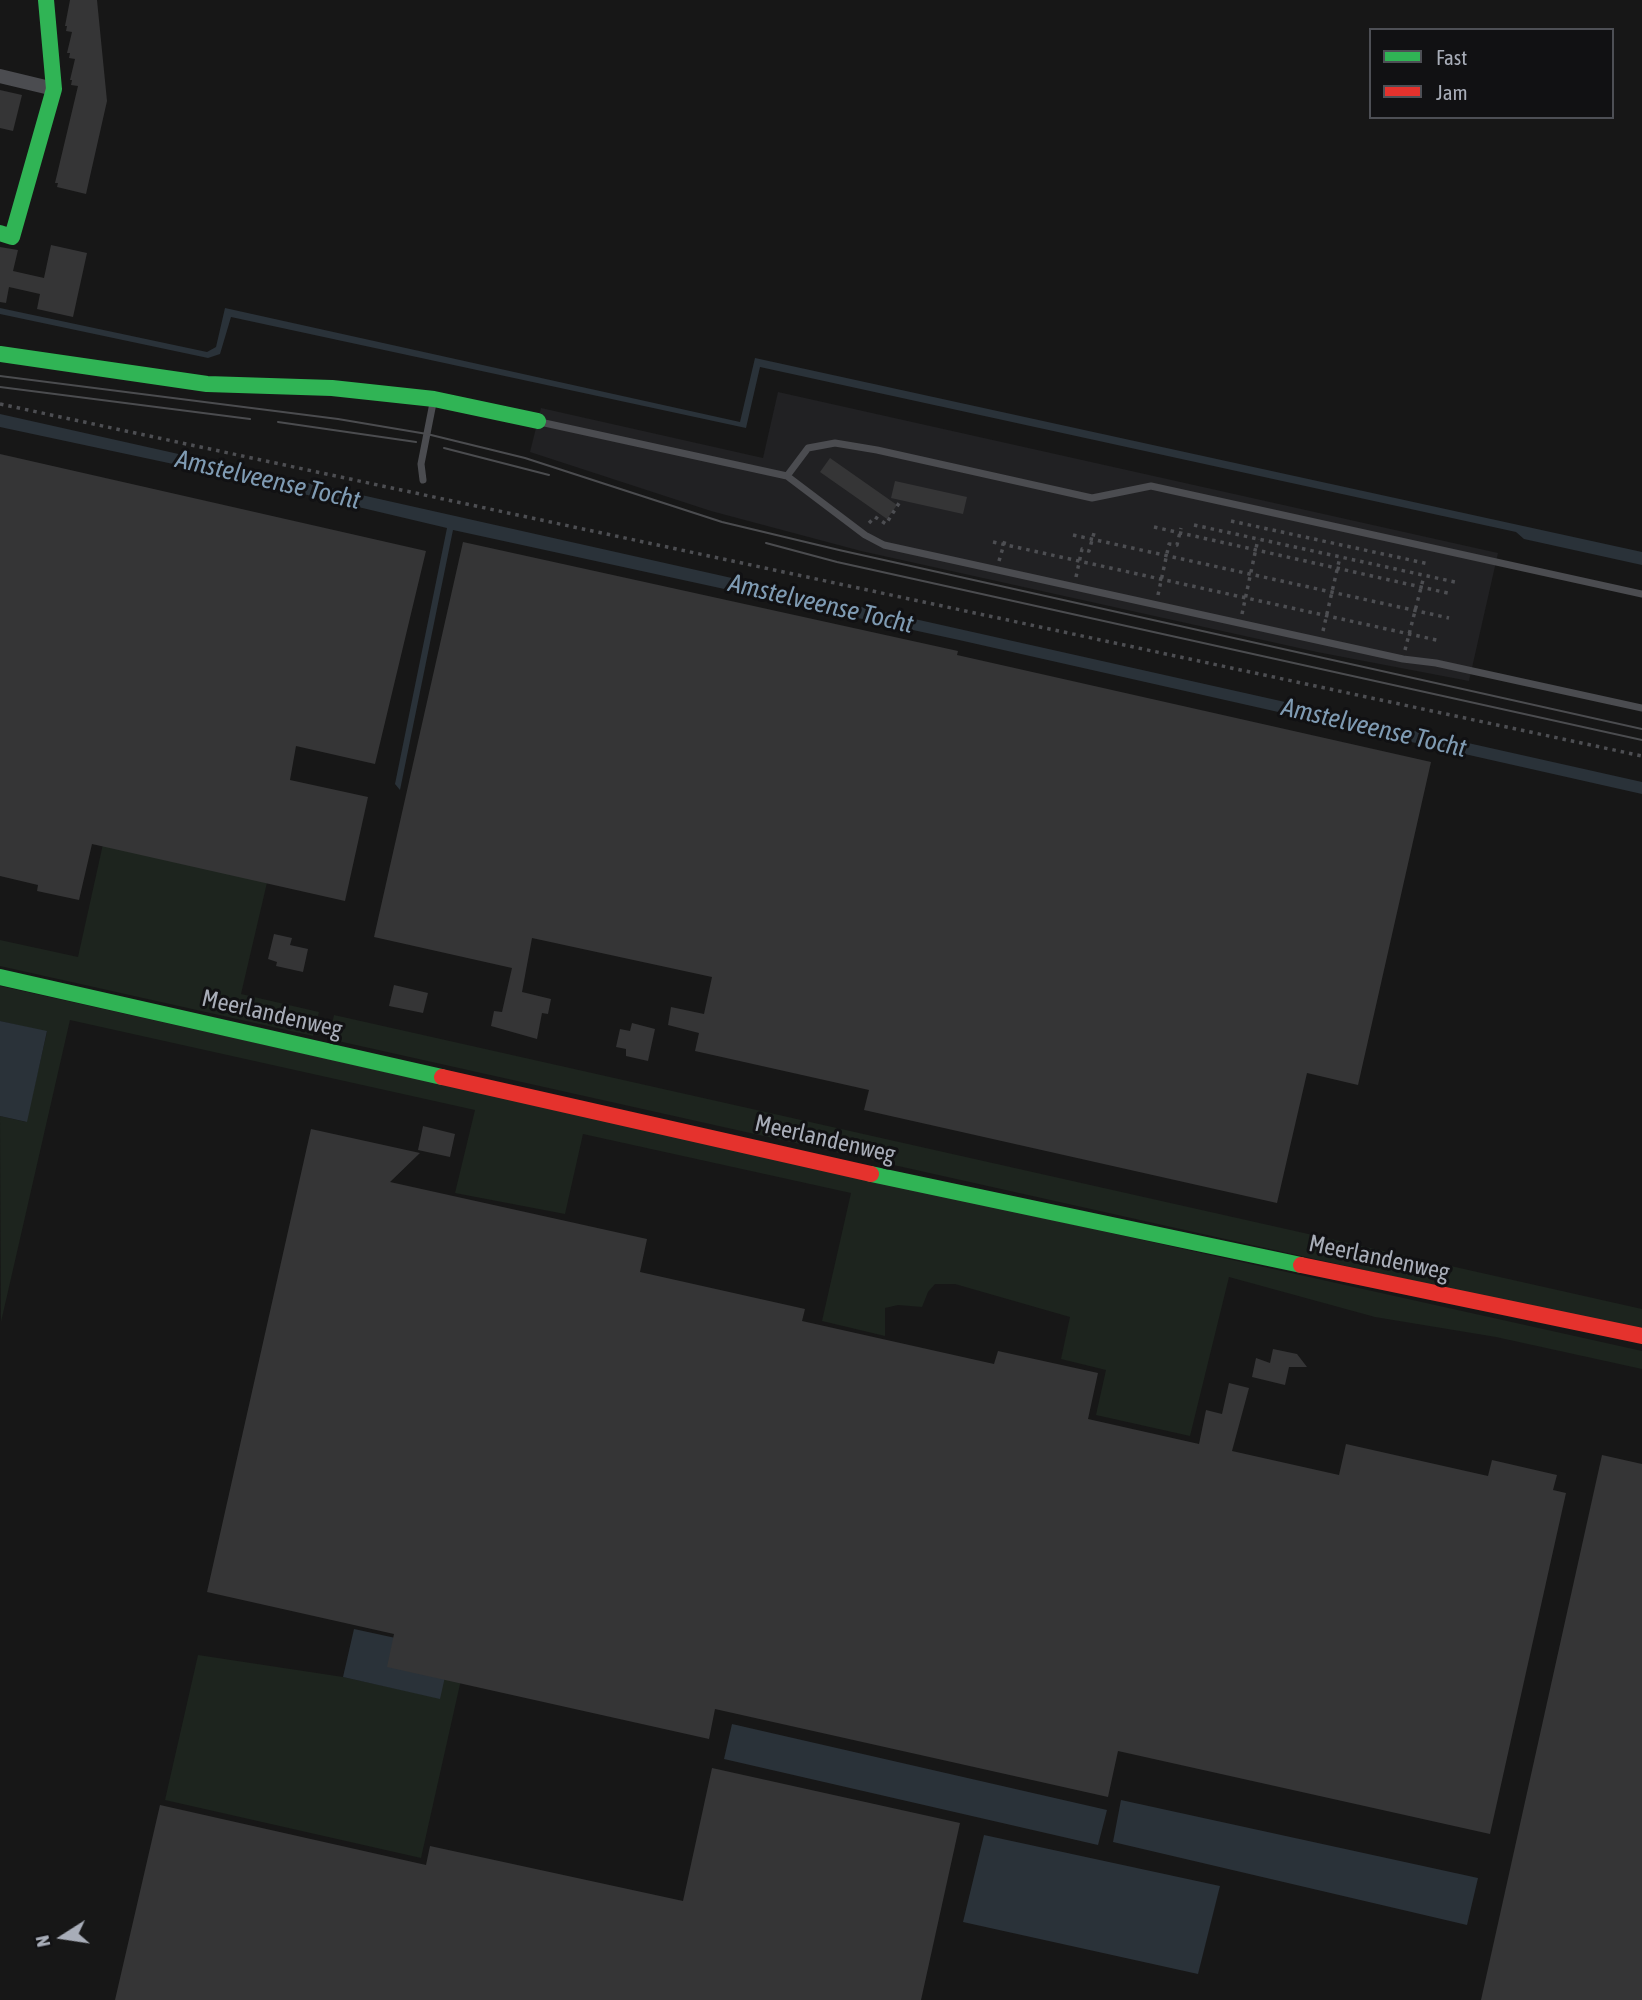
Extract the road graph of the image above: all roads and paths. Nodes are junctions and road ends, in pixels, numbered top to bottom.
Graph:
1 (46, 0) edge
2 (0, 76) edge
3 (54, 89) junction
4 (0, 233) edge
5 (0, 354) edge
6 (434, 399) junction
7 (0, 404) edge
8 (538, 421) joint
9 (787, 476) junction
10 (423, 480) dead end
11 (1206, 521) dead end
12 (1231, 521) dead end
13 (1194, 525) dead end
14 (1154, 527) dead end
15 (1204, 527) junction
16 (1180, 531) junction
17 (1094, 533) dead end
18 (1286, 533) junction
19 (1073, 535) dead end
20 (1006, 537) dead end
21 (1258, 539) junction
22 (1092, 540) junction
23 (993, 542) dead end
24 (1004, 544) junction
25 (1283, 545) junction
26 (1256, 551) junction
27 (1368, 551) junction
28 (1168, 555) junction
29 (1340, 558) junction
30 (1079, 561) junction
31 (999, 563) dead end
32 (1365, 563) junction
33 (1429, 564) dead end
34 (1338, 569) junction
35 (1251, 573) junction
36 (1076, 579) dead end
37 (1161, 579) junction
38 (1455, 582) dead end
39 (1333, 592) junction
40 (1452, 594) dead end
41 (1642, 594) edge
42 (1158, 597) dead end
43 (1246, 597) junction
44 (1241, 616) dead end
45 (1327, 616) junction
46 (1449, 618) dead end
47 (1323, 634) dead end
48 (1441, 641) dead end
49 (1642, 708) edge
50 (1642, 756) edge
51 (0, 977) edge
52 (1642, 1336) edge

1 - 3 street
2 - 3 street
3 - 4 street
5 - 6 street
6 - 8 street
6 - 10 lane
7 - 50 path
8 - 9 lane
9 - 41 lane
9 - 49 lane
11 - 15 path
12 - 18 path
13 - 15 path
14 - 16 path
15 - 21 path
16 - 26 path
16 - 28 path
17 - 22 path
18 - 25 path
18 - 27 path
19 - 22 path
20 - 24 path
21 - 25 path
21 - 26 path
22 - 28 path
22 - 30 path
23 - 24 path
24 - 30 path
24 - 31 path
25 - 29 path
26 - 34 path
26 - 35 path
27 - 32 path
27 - 33 path
28 - 35 path
28 - 37 path
29 - 32 path
29 - 34 path
30 - 36 path
30 - 37 path
32 - 38 path
34 - 39 path
34 - 40 path
35 - 39 path
35 - 43 path
37 - 42 path
37 - 43 path
39 - 45 path
39 - 46 path
43 - 44 path
43 - 45 path
45 - 47 path
45 - 48 path
51 - 52 street, Meerlandenweg

